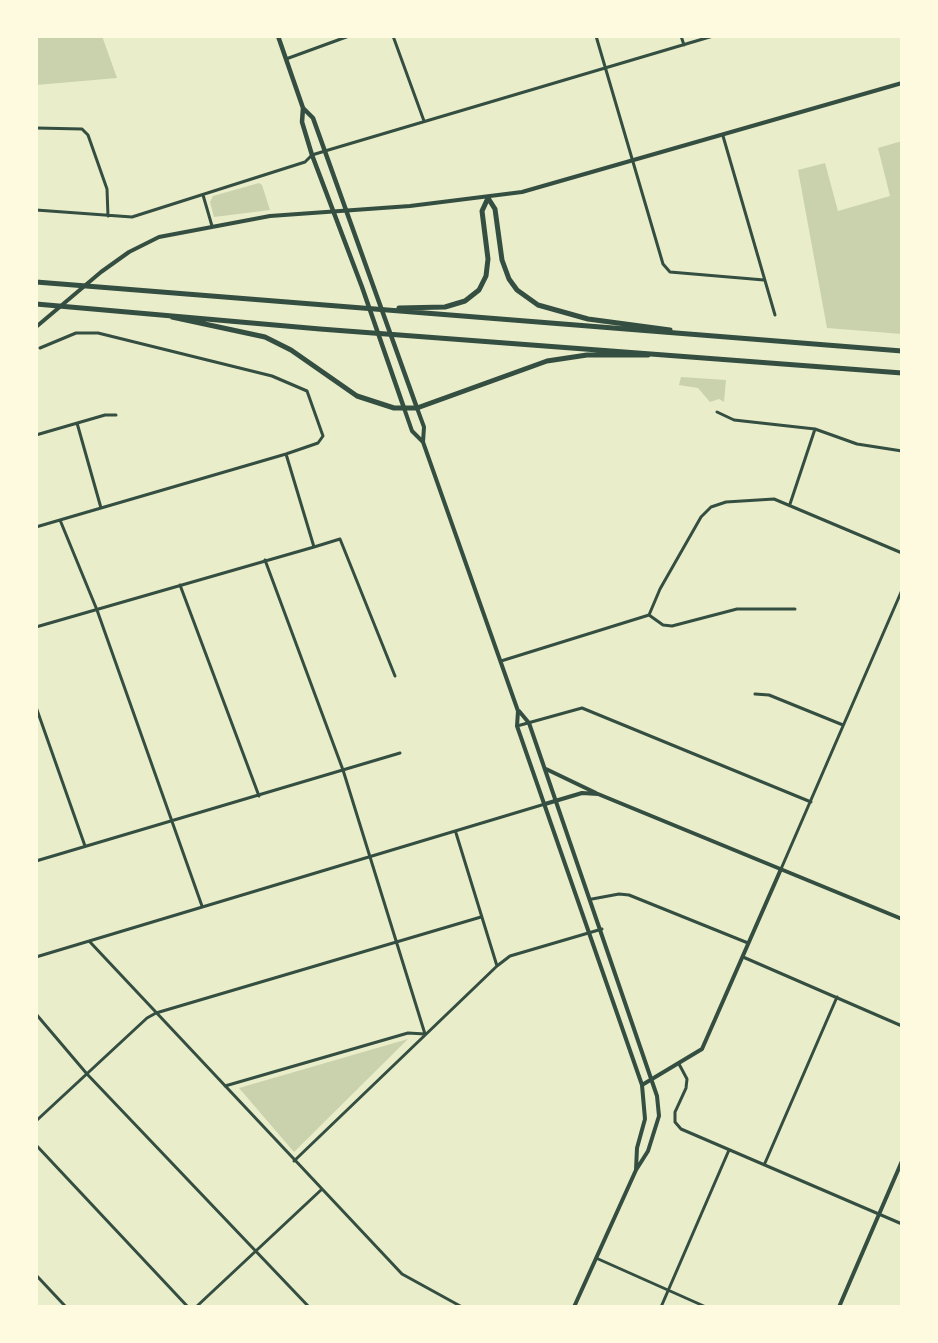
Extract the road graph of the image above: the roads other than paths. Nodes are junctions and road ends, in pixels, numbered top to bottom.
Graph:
1 (278, 36) edge
2 (349, 36) edge
3 (393, 36) edge
4 (596, 36) edge
5 (681, 36) edge
6 (713, 36) edge
7 (684, 45) junction
8 (286, 59) junction
9 (605, 70) junction
10 (902, 83) edge
11 (303, 108) junction
12 (424, 121) junction
13 (36, 128) edge
14 (723, 136) junction
15 (325, 151) junction
16 (312, 155) junction
17 (632, 162) junction
18 (203, 195) junction
19 (488, 198) junction
20 (36, 210) edge
21 (347, 210) junction
22 (332, 211) junction
23 (108, 216) junction
24 (212, 226) junction
25 (765, 280) junction
26 (36, 282) edge
27 (36, 304) edge
28 (388, 310) junction
29 (165, 314) junction
30 (775, 315) dead end
31 (36, 327) edge
32 (696, 335) junction
33 (40, 348) dead end
34 (902, 351) edge
35 (668, 354) junction
36 (902, 373) edge
37 (404, 408) junction
38 (417, 408) junction
39 (717, 412) dead end
40 (116, 415) dead end
41 (77, 423) junction
42 (815, 429) junction
43 (36, 435) edge
44 (423, 442) junction
45 (902, 451) edge
46 (286, 454) junction
47 (790, 504) junction
48 (100, 508) junction
49 (60, 520) junction
50 (36, 527) edge
51 (314, 547) junction
52 (902, 553) edge
53 (265, 560) junction
54 (180, 585) junction
55 (902, 590) edge
56 (795, 609) dead end
57 (97, 610) junction
58 (649, 615) junction
59 (36, 627) edge
60 (501, 661) junction
61 (395, 676) dead end
62 (755, 694) dead end
63 (36, 707) edge
64 (518, 711) junction
65 (529, 723) junction
66 (843, 725) junction
67 (517, 726) junction
68 (400, 753) dead end
69 (545, 769) junction
70 (343, 770) junction
71 (598, 794) junction
72 (259, 795) junction
73 (556, 801) junction
74 (811, 802) junction
75 (545, 804) junction
76 (172, 821) junction
77 (456, 833) junction
78 (85, 846) junction
79 (370, 857) junction
80 (36, 861) edge
81 (781, 869) junction
82 (592, 899) junction
83 (202, 906) junction
84 (481, 917) junction
85 (902, 919) edge
86 (602, 929) junction
87 (590, 933) junction
88 (90, 942) junction
89 (397, 942) junction
90 (748, 943) junction
91 (36, 957) edge
92 (743, 957) junction
93 (497, 966) junction
94 (837, 997) junction
95 (156, 1013) junction
96 (36, 1014) edge
97 (902, 1026) edge
98 (425, 1034) junction
99 (679, 1064) junction
100 (87, 1074) junction
101 (653, 1079) junction
102 (642, 1085) junction
103 (225, 1086) junction
104 (36, 1121) edge
105 (36, 1145) edge
106 (729, 1150) junction
107 (294, 1161) junction
108 (902, 1161) edge
109 (765, 1164) junction
110 (636, 1170) junction
111 (321, 1190) junction
112 (879, 1214) junction
113 (902, 1224) edge
114 (255, 1251) junction
115 (596, 1258) junction
116 (36, 1275) edge
117 (668, 1290) junction
118 (66, 1307) edge
119 (188, 1307) edge
120 (196, 1307) edge
121 (309, 1307) edge
122 (462, 1307) edge
123 (574, 1307) edge
124 (661, 1307) edge
125 (706, 1307) edge
126 (839, 1307) edge

1 - 8 main road
2 - 8 street
3 - 12 street
4 - 9 street
5 - 7 street
6 - 7 street
7 - 9 street
8 - 11 main road
9 - 12 street
9 - 17 street
10 - 14 main road
11 - 15 main road
11 - 16 main road
12 - 15 street
13 - 23 street
14 - 17 main road
14 - 25 street
15 - 16 street
15 - 21 main road
16 - 18 street
16 - 22 main road
17 - 19 main road
17 - 25 street
18 - 23 street
18 - 24 street
19 - 21 main road
19 - 28 highway
19 - 32 highway
20 - 23 street
21 - 22 main road
21 - 38 main road
22 - 24 main road
22 - 37 main road
24 - 31 main road
25 - 30 street
26 - 28 highway
27 - 29 highway
28 - 32 highway
29 - 35 highway
29 - 37 highway
32 - 34 highway
33 - 46 street
35 - 36 highway
35 - 38 highway
37 - 38 highway
37 - 44 main road
38 - 44 main road
39 - 42 street
40 - 41 street
41 - 43 street
41 - 48 street
42 - 45 street
42 - 47 street
44 - 60 main road
46 - 48 street
46 - 51 street
47 - 52 street
47 - 58 street
48 - 49 street
49 - 50 street
49 - 57 street
51 - 53 street
51 - 61 street
53 - 54 street
53 - 70 street
54 - 57 street
54 - 72 street
55 - 66 street
56 - 58 street
57 - 59 street
57 - 76 street
58 - 60 street
60 - 64 main road
62 - 66 street
63 - 78 street
64 - 65 main road
64 - 67 main road
65 - 67 street
65 - 69 main road
65 - 74 street
66 - 74 street
67 - 75 main road
68 - 70 street
69 - 71 main road
69 - 73 main road
70 - 72 street
70 - 79 street
71 - 73 main road
71 - 81 main road
72 - 76 street
73 - 75 main road
73 - 82 main road
74 - 81 street
75 - 77 street
75 - 87 main road
76 - 78 street
76 - 83 street
77 - 79 street
77 - 84 street
78 - 80 street
79 - 83 street
79 - 89 street
81 - 85 main road
81 - 90 main road
82 - 86 main road
82 - 90 street
83 - 88 street
84 - 89 street
84 - 93 street
86 - 87 street
86 - 101 main road
87 - 93 street
87 - 102 main road
88 - 91 street
88 - 95 street
89 - 95 street
89 - 98 street
90 - 92 main road
92 - 94 street
92 - 99 main road
93 - 98 street
94 - 97 street
94 - 109 street
95 - 100 street
95 - 103 street
96 - 100 street
98 - 103 street
98 - 107 street
99 - 101 main road
99 - 106 street
100 - 104 street
100 - 114 street
101 - 102 main road
101 - 110 main road
102 - 110 main road
103 - 107 street
105 - 119 street
106 - 109 street
106 - 117 street
107 - 111 street
108 - 112 main road
109 - 112 street
110 - 115 main road
111 - 114 street
111 - 122 street
112 - 113 street
112 - 126 main road
114 - 120 street
114 - 121 street
115 - 117 street
115 - 123 main road
116 - 118 street
117 - 124 street
117 - 125 street

